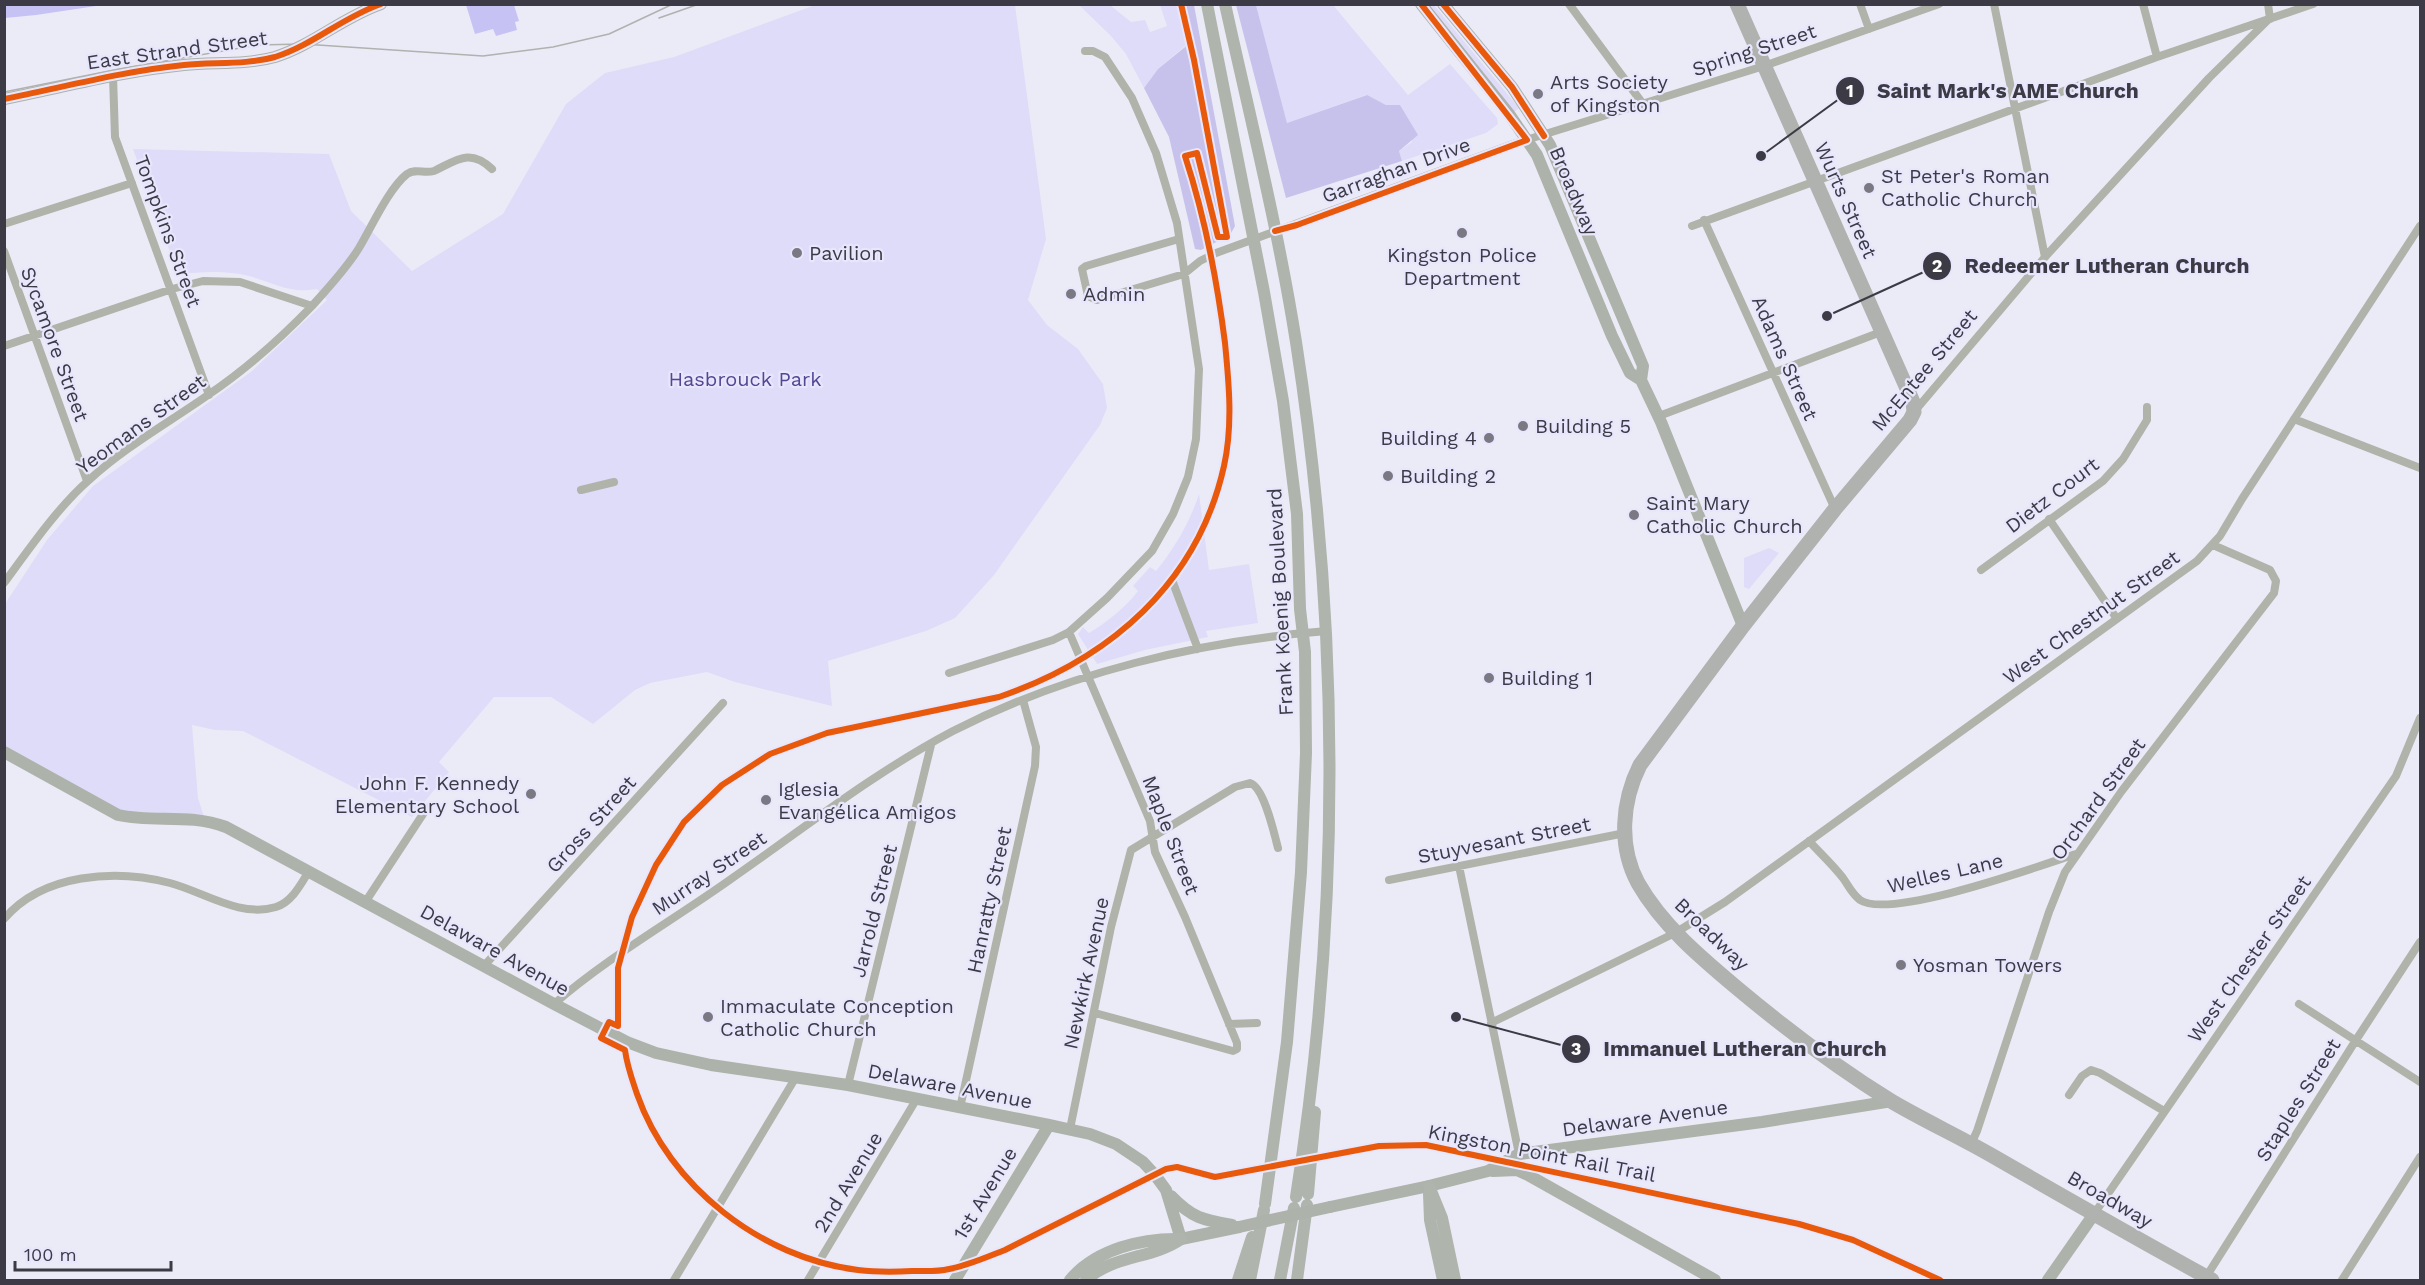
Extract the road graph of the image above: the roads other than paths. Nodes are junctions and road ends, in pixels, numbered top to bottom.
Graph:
1 (381, 4) edge
2 (1207, 4) edge
3 (1225, 4) edge
4 (1421, 4) edge
5 (1443, 4) edge
6 (1569, 4) edge
7 (1737, 4) edge
8 (1860, 4) edge
9 (1939, 4) edge
10 (1994, 4) edge
11 (2143, 4) edge
12 (2268, 4) edge
13 (2313, 4) edge
14 (2270, 18) junction
15 (1869, 29) junction
16 (1085, 51) dead end
17 (2157, 57) junction
18 (1764, 66) junction
19 (113, 76) junction
20 (4, 99) edge
21 (1643, 104) junction
22 (2013, 110) junction
23 (1544, 136) junction
24 (1527, 140) junction
25 (492, 168) dead end
26 (1814, 181) junction
27 (132, 183) junction
28 (1704, 220) junction
29 (4, 224) edge
30 (1692, 226) dead end
31 (2421, 226) edge
32 (1275, 231) junction
33 (1253, 238) junction
34 (1179, 239) junction
35 (4, 251) edge
36 (2045, 257) junction
37 (1184, 274) junction
38 (172, 289) junction
39 (312, 306) junction
40 (1881, 332) junction
41 (35, 335) junction
42 (4, 346) edge
43 (1774, 374) junction
44 (1641, 380) junction
45 (209, 395) junction
46 (2147, 407) dead end
47 (1914, 412) junction
48 (1659, 416) junction
49 (2294, 419) junction
50 (2421, 468) edge
51 (87, 481) junction
52 (614, 482) dead end
53 (581, 490) dead end
54 (1835, 509) junction
55 (2049, 519) junction
56 (2213, 545) junction
57 (1981, 570) dead end
58 (1172, 580) dead end
59 (4, 582) edge
60 (2117, 619) junction
61 (1743, 627) junction
62 (1070, 632) junction
63 (1327, 632) junction
64 (1302, 633) junction
65 (1198, 649) junction
66 (949, 673) dead end
67 (1089, 677) junction
68 (1023, 700) junction
69 (723, 703) dead end
70 (2421, 718) edge
71 (931, 744) junction
72 (4, 752) edge
73 (427, 808) dead end
74 (1625, 833) junction
75 (1152, 835) junction
76 (1809, 841) junction
77 (1278, 848) dead end
78 (2077, 854) junction
79 (1459, 866) junction
80 (309, 871) junction
81 (1389, 880) dead end
82 (366, 901) junction
83 (4, 919) edge
84 (1675, 933) junction
85 (2421, 942) edge
86 (483, 967) junction
87 (554, 1004) junction
88 (2299, 1004) dead end
89 (1095, 1013) junction
90 (1257, 1023) dead end
91 (1491, 1023) junction
92 (1229, 1024) junction
93 (2356, 1040) junction
94 (796, 1077) junction
95 (2421, 1082) edge
96 (848, 1085) junction
97 (2069, 1095) dead end
98 (916, 1100) junction
99 (1892, 1101) junction
100 (960, 1108) junction
101 (2164, 1111) junction
102 (1049, 1125) junction
103 (1070, 1129) junction
104 (1971, 1144) junction
105 (1519, 1154) junction
106 (2421, 1157) edge
107 (1488, 1171) junction
108 (1429, 1186) junction
109 (1166, 1190) junction
110 (1301, 1201) junction
111 (1262, 1209) junction
112 (2094, 1214) junction
113 (1239, 1227) junction
114 (1181, 1239) junction
115 (2209, 1279) edge
116 (674, 1281) edge
117 (808, 1281) edge
118 (955, 1281) edge
119 (1071, 1281) edge
120 (1086, 1281) edge
121 (1238, 1281) edge
122 (1250, 1281) edge
123 (1281, 1281) edge
124 (1298, 1281) edge
125 (1443, 1281) edge
126 (1455, 1281) edge
127 (1715, 1281) edge
128 (2048, 1281) edge
129 (2342, 1281) edge

1 - 19 street, East Strand Street
2 - 33 main road, Frank Koenig Boulevard
3 - 32 main road, Frank Koenig Boulevard
4 - 24 street, Broadway
5 - 23 street, Broadway
6 - 21 street
7 - 18 highway, Wurts Street
8 - 15 street
9 - 15 street, Spring Street
10 - 22 street
11 - 17 street
12 - 14 street
13 - 14 street
14 - 17 street
14 - 36 street, McEntee Street
15 - 18 street, Spring Street
16 - 34 street
17 - 22 street
18 - 21 street, Spring Street
18 - 26 highway, Wurts Street
19 - 20 street, East Strand Street
19 - 27 street, Tompkins Street
21 - 23 street, Spring Street
22 - 26 street
22 - 36 street
23 - 24 street, Garraghan Drive
23 - 44 street, Broadway
24 - 32 street, Garraghan Drive
24 - 44 street, Broadway
25 - 39 street, Yeomans Street
26 - 28 street
26 - 40 highway, Wurts Street
27 - 29 street
27 - 38 street, Tompkins Street
28 - 30 street
28 - 43 street, Adams Street
31 - 49 street, West Chestnut Street
32 - 33 street, Garraghan Drive
32 - 63 main road, Frank Koenig Boulevard
33 - 37 street, Garraghan Drive
33 - 64 main road, Frank Koenig Boulevard
34 - 37 street
34 - 37 street, Garraghan Drive
35 - 41 street, Sycamore Street
36 - 47 street, McEntee Street
37 - 62 street
38 - 39 street
38 - 41 street
38 - 45 street, Tompkins Street
39 - 45 street, Yeomans Street
40 - 43 street
40 - 47 highway, Wurts Street
41 - 42 street
41 - 51 street, Sycamore Street
43 - 48 street
43 - 54 street, Adams Street
44 - 48 street, Broadway
45 - 51 street, Yeomans Street
46 - 55 street, Dietz Court
47 - 54 highway, McEntee Street
48 - 61 street, Broadway
49 - 50 street
49 - 56 street, West Chestnut Street
51 - 59 street, Yeomans Street
52 - 53 street
54 - 61 highway, McEntee Street
55 - 57 street, Dietz Court
55 - 60 street
56 - 60 street, West Chestnut Street
56 - 78 street, Orchard Street
58 - 65 street
60 - 76 street, West Chestnut Street
61 - 74 highway, Broadway
62 - 66 street
62 - 67 street, Maple Street
63 - 64 street, Murray Street
63 - 110 main road, Frank Koenig Boulevard
64 - 65 street, Murray Street
64 - 111 main road, Frank Koenig Boulevard
65 - 67 street, Murray Street
67 - 68 street, Murray Street
67 - 75 street, Maple Street
68 - 71 street, Murray Street
68 - 100 street, Hanratty Street
69 - 86 street, Gross Street
70 - 101 street, West Chester Street
71 - 87 street, Murray Street
71 - 96 street, Jarrold Street
72 - 80 street, Delaware Avenue
73 - 82 street
74 - 79 street, Stuyvesant Street
74 - 84 highway, Broadway
75 - 77 street, Newkirk Avenue
75 - 89 street, Newkirk Avenue
75 - 92 street, Maple Street
76 - 78 street, Welles Lane
76 - 84 street, West Chestnut Street
78 - 104 street, Orchard Street
79 - 81 street, Stuyvesant Street
79 - 91 street
80 - 82 street, Delaware Avenue
80 - 83 street
82 - 86 street, Delaware Avenue
84 - 91 street, West Chestnut Street
84 - 99 highway, Broadway
85 - 93 street, Staples Street
86 - 87 street, Delaware Avenue
87 - 94 street, Delaware Avenue
88 - 93 street
89 - 92 street, Maple Street
89 - 103 street, Newkirk Avenue
90 - 92 street
91 - 105 street
93 - 95 street
93 - 115 street, Staples Street
94 - 96 street, Delaware Avenue
94 - 116 street
96 - 98 street, Delaware Avenue
97 - 101 street
98 - 100 street, Delaware Avenue
98 - 117 street, 2nd Avenue
99 - 104 highway, Broadway
99 - 105 street, Delaware Avenue
100 - 102 street, Delaware Avenue
101 - 112 street, West Chester Street
102 - 103 street, Delaware Avenue
102 - 118 street, 1st Avenue
103 - 109 street, Delaware Avenue
104 - 112 highway, Broadway
105 - 107 street, Delaware Avenue
106 - 129 street
107 - 108 street, Delaware Avenue
107 - 127 street
108 - 113 street, Delaware Avenue, bridge
108 - 125 main road
108 - 126 main road
109 - 113 street
109 - 114 street, Delaware Avenue
110 - 123 main road, Frank Koenig Boulevard
110 - 124 main road
111 - 121 main road
111 - 122 main road
112 - 115 highway, Broadway
112 - 128 street
113 - 114 street, Delaware Avenue
114 - 119 main road
114 - 120 main road

